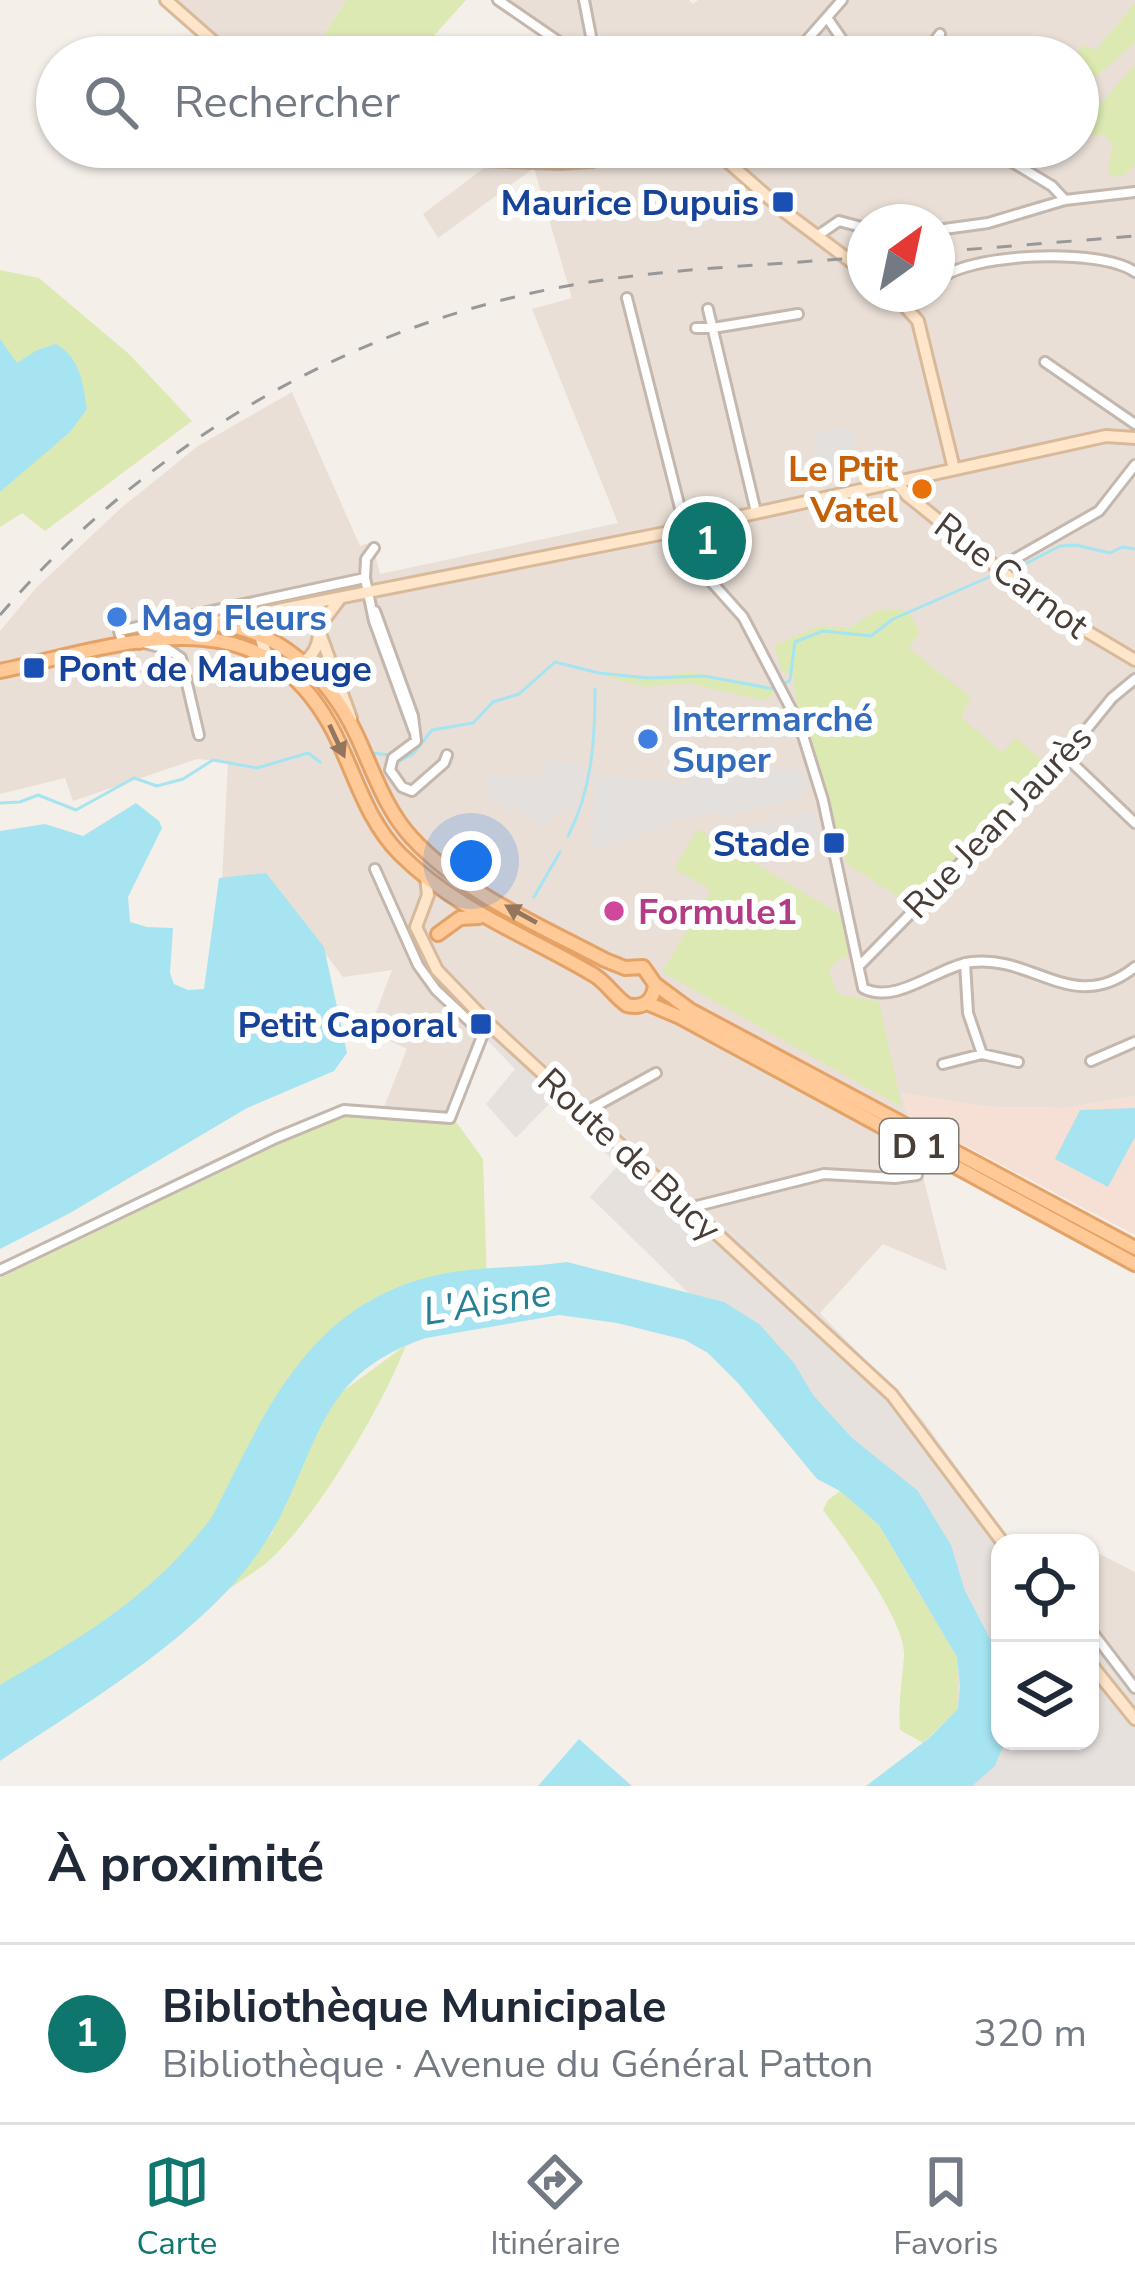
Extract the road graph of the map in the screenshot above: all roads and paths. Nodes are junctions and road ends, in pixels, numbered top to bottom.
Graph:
1 (166, 0) edge
2 (498, 0) edge
3 (584, 0) edge
4 (842, 0) edge
5 (828, 19) junction
6 (207, 36) edge
7 (550, 36) edge
8 (591, 36) edge
9 (812, 36) edge
10 (840, 36) edge
11 (736, 168) edge
12 (1023, 168) edge
13 (1135, 192) edge
14 (1064, 200) junction
15 (847, 223) edge
16 (955, 228) edge
17 (817, 236) junction
18 (847, 258) edge
19 (955, 269) edge
20 (1135, 272) edge
21 (627, 298) dead end
22 (708, 309) dead end
23 (911, 312) edge
24 (798, 314) dead end
25 (696, 328) dead end
26 (713, 328) junction
27 (1045, 362) dead end
28 (1135, 424) edge
29 (1135, 438) edge
30 (1135, 465) edge
31 (954, 469) junction
32 (896, 482) junction
33 (756, 512) junction
34 (687, 524) junction
35 (670, 532) junction
36 (684, 542) junction
37 (374, 548) dead end
38 (999, 568) junction
39 (365, 578) junction
40 (369, 593) junction
41 (340, 599) junction
42 (291, 607) junction
43 (275, 610) junction
44 (208, 624) junction
45 (319, 630) junction
46 (260, 636) junction
47 (139, 642) junction
48 (122, 645) junction
49 (272, 659) junction
50 (1135, 660) edge
51 (304, 662) junction
52 (0, 671) edge
53 (1135, 679) edge
54 (199, 735) dead end
55 (358, 738) junction
56 (448, 755) dead end
57 (1065, 756) junction
58 (1135, 823) edge
59 (375, 869) dead end
60 (426, 878) junction
61 (482, 917) junction
62 (438, 934) joint
63 (965, 963) junction
64 (860, 964) junction
65 (1135, 967) edge
66 (625, 968) junction
67 (449, 984) junction
68 (655, 984) junction
69 (614, 989) junction
70 (647, 1003) junction
71 (487, 1029) junction
72 (1135, 1042) edge
73 (982, 1054) junction
74 (1091, 1060) dead end
75 (1018, 1062) dead end
76 (943, 1064) dead end
77 (656, 1073) dead end
78 (585, 1112) junction
79 (917, 1175) dead end
80 (688, 1208) junction
81 (1135, 1249) edge
82 (1135, 1264) edge
83 (0, 1270) edge
84 (996, 1534) edge
85 (1099, 1641) edge
86 (1099, 1674) edge
87 (1135, 1688) edge
88 (1135, 1719) edge

1 - 6 main road
2 - 7 street
3 - 8 street
4 - 5 street
5 - 9 street
5 - 10 street
11 - 17 main road
12 - 14 street
13 - 14 street
14 - 16 street
15 - 17 street
17 - 18 main road
19 - 20 street
21 - 34 street
22 - 26 street
23 - 31 main road
24 - 26 street
25 - 26 street
26 - 33 street
27 - 28 street
29 - 31 main road
30 - 38 street
31 - 32 main road
32 - 33 main road
32 - 38 main road, Rue Carnot
33 - 34 main road
34 - 35 main road
34 - 36 main road
35 - 36 main road
35 - 40 main road
36 - 64 street
37 - 39 street
38 - 50 main road, Rue Carnot
39 - 40 street
39 - 48 street
40 - 41 main road
40 - 56 street
41 - 42 main road
41 - 45 main road
42 - 43 main road
42 - 45 main road
43 - 44 main road
43 - 46 main road
44 - 46 main road
44 - 47 main road
45 - 51 main road
45 - 55 main road
46 - 49 main road
46 - 51 main road
47 - 48 main road
47 - 49 main road
47 - 54 street
48 - 52 main road
49 - 51 main road
49 -> 60 main road
51 - 55 main road
53 - 57 street, Rue Jean Jaurès
66 -> 55 main road
57 - 58 street
57 - 64 street, Rue Jean Jaurès
59 - 71 street, Route de Bucy
60 - 61 main road
60 - 67 main road, Route de Bucy
61 - 62 main road
61 - 69 main road
62 - 67 main road
63 - 64 street
63 - 65 street
63 - 73 street
66 - 68 main road
66 - 69 main road
67 - 71 main road, Route de Bucy
68 - 70 main road
68 - 81 main road, D 1
69 - 70 main road
70 - 82 main road, D 1
71 - 78 main road, Route de Bucy
71 - 83 street
72 - 74 street
73 - 75 street
73 - 76 street
77 - 78 street
78 - 80 main road, Route de Bucy
79 - 80 street
80 - 84 main road, Route de Bucy
85 - 87 street
86 - 88 main road

